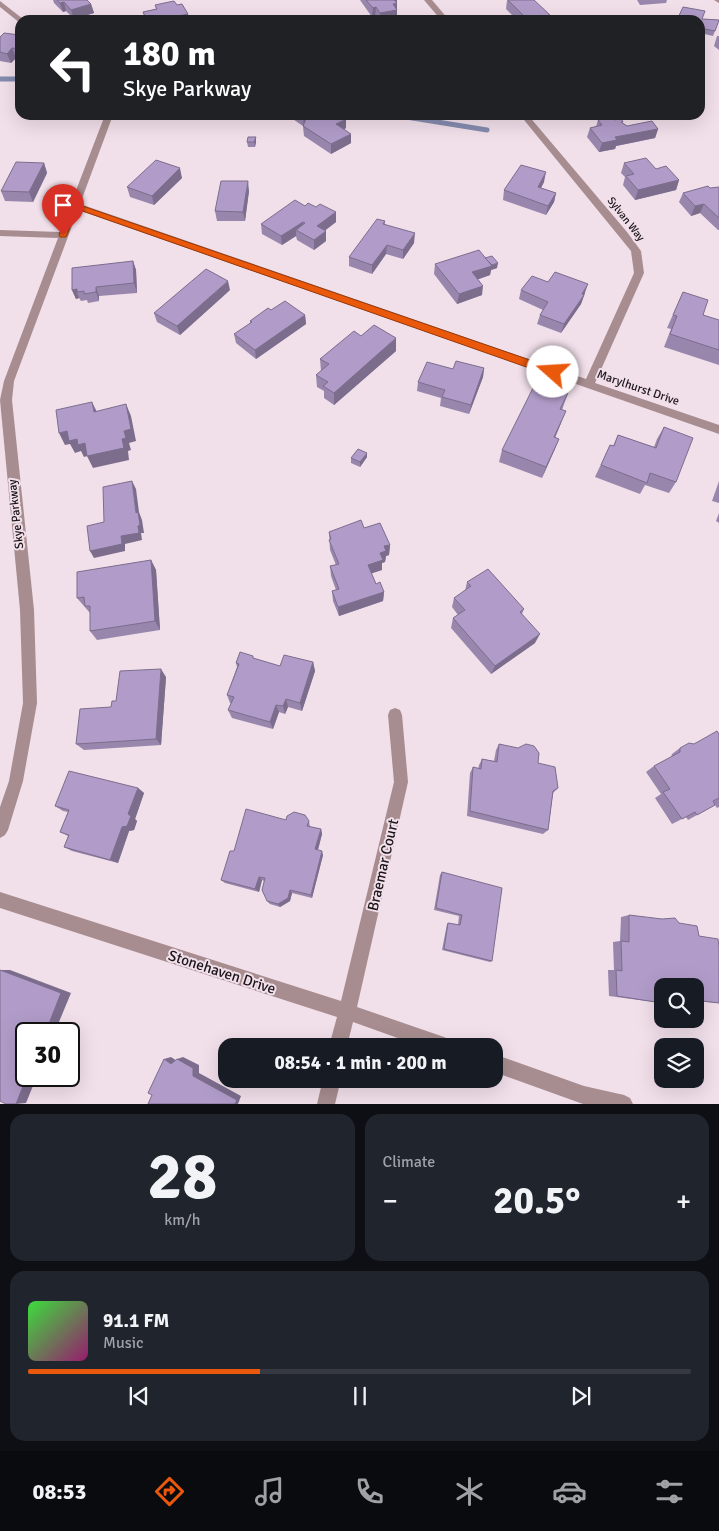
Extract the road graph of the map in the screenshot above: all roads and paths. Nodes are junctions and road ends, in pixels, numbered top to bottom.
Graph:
1 (428, 0) edge
2 (0, 3) edge
3 (441, 15) edge
4 (15, 16) edge
5 (107, 120) edge
6 (528, 120) edge
7 (74, 205) junction
8 (0, 233) edge
9 (63, 235) junction
10 (5, 381) edge
11 (589, 384) junction
12 (719, 430) edge
13 (396, 715) dead end
14 (0, 830) edge
15 (0, 900) edge
16 (348, 1012) junction
17 (340, 1038) edge
18 (421, 1038) edge
19 (503, 1066) edge
20 (330, 1088) edge
21 (326, 1104) edge
22 (624, 1104) edge

1 - 3 street
2 - 4 street
5 - 7 street
6 - 11 street, Sylvan Way
7 - 9 street, Skye Parkway
7 - 11 street, Marylhurst Drive
8 - 9 street
9 - 10 street, Skye Parkway
10 - 14 street, Skye Parkway
11 - 12 street, Marylhurst Drive
13 - 16 street, Braemar Court
15 - 16 street, Stonehaven Drive
16 - 17 street, Braemar Court
16 - 18 street, Stonehaven Drive
19 - 22 street
20 - 21 street

